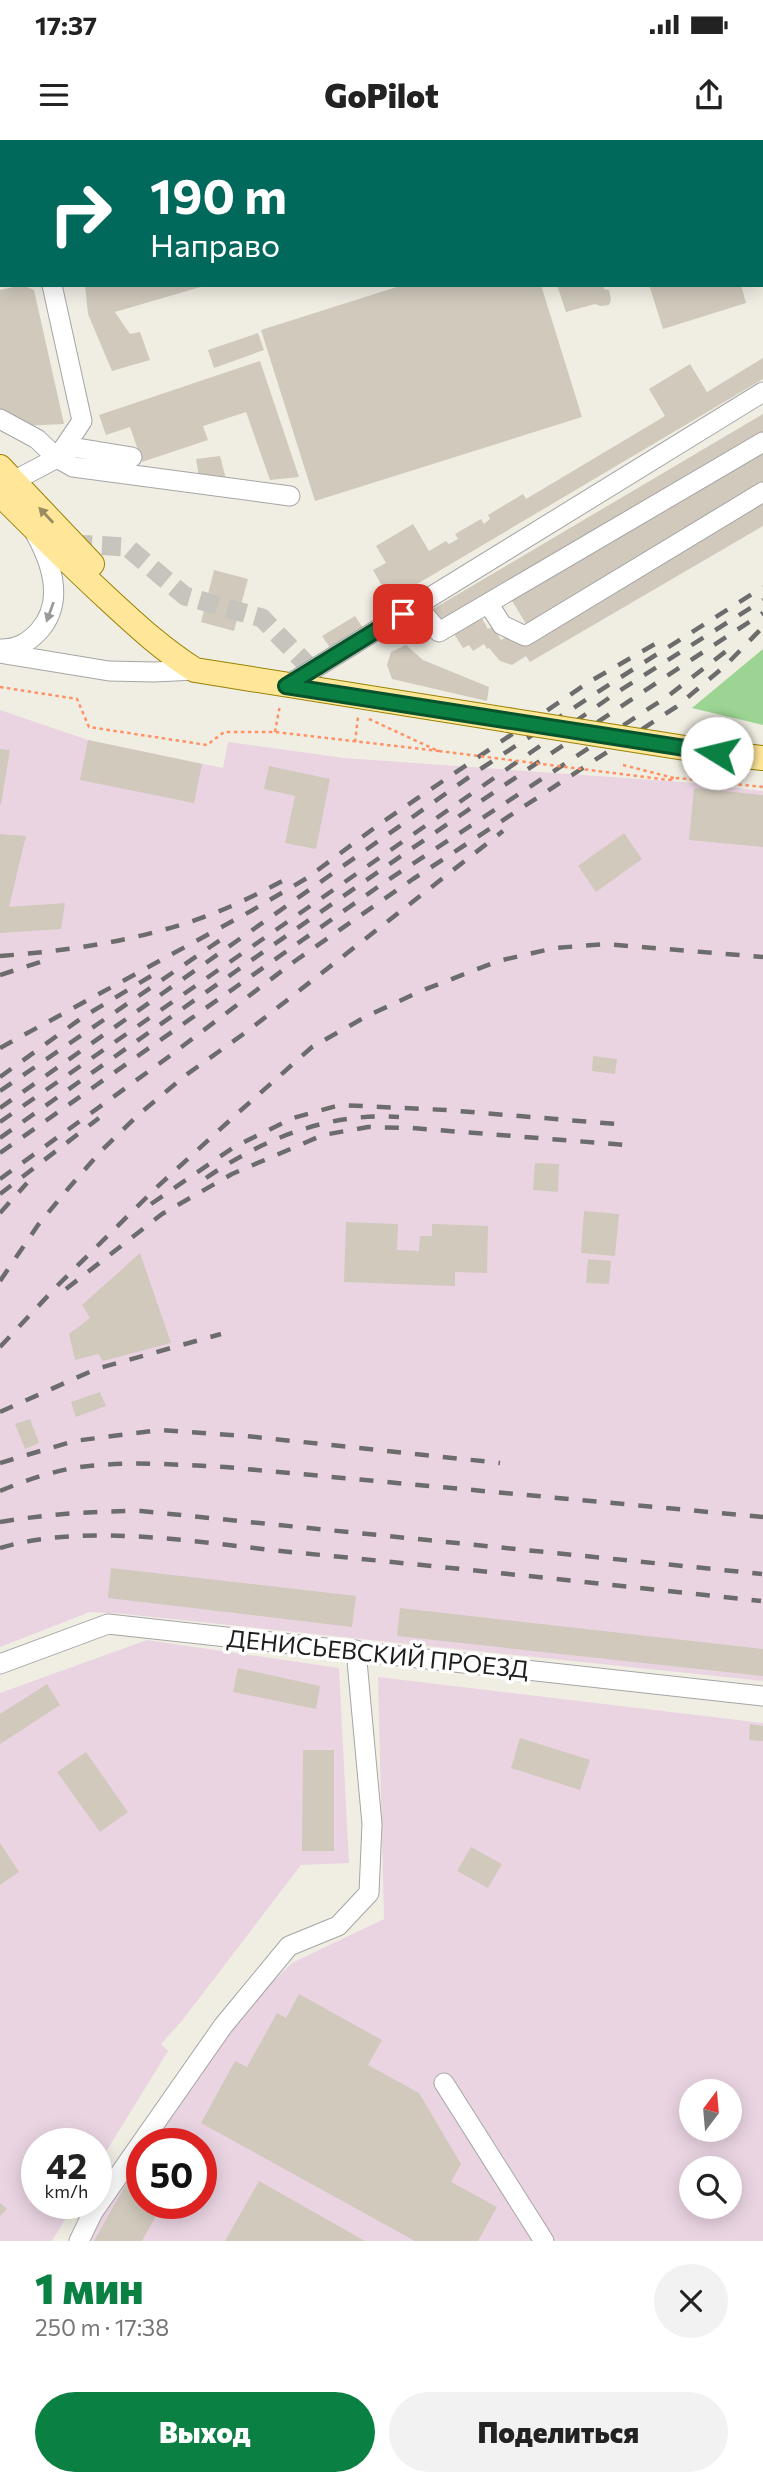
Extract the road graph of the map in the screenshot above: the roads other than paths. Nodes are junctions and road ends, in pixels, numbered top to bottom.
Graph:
1 (52, 287) edge
2 (763, 392) edge
3 (0, 419) edge
4 (763, 442) edge
5 (61, 452) junction
6 (132, 457) dead end
7 (3, 482) edge
8 (763, 492) edge
9 (290, 496) dead end
10 (31, 525) junction
11 (488, 603) junction
12 (416, 606) junction
13 (0, 651) edge
14 (195, 670) junction
15 (283, 695) junction
16 (763, 758) edge
17 (356, 1650) junction
18 (0, 1664) edge
19 (763, 1696) edge
20 (444, 2083) dead end
21 (79, 2241) edge
22 (544, 2241) edge

1 - 5 street
2 - 12 street
3 - 5 street
4 - 11 street
5 - 6 street
5 - 7 street
5 - 9 street
7 - 10 main road
14 -> 7 main road
8 - 11 street
10 -> 13 street
10 - 14 main road
11 - 12 street
12 - 15 street
13 - 14 street
14 - 15 main road
15 - 16 main road, bridge
17 - 18 street, ДЕНИСЬЕВСКИЙ ПРОЕЗД
17 - 19 street, ДЕНИСЬЕВСКИЙ ПРОЕЗД
17 - 21 street
20 - 22 street

